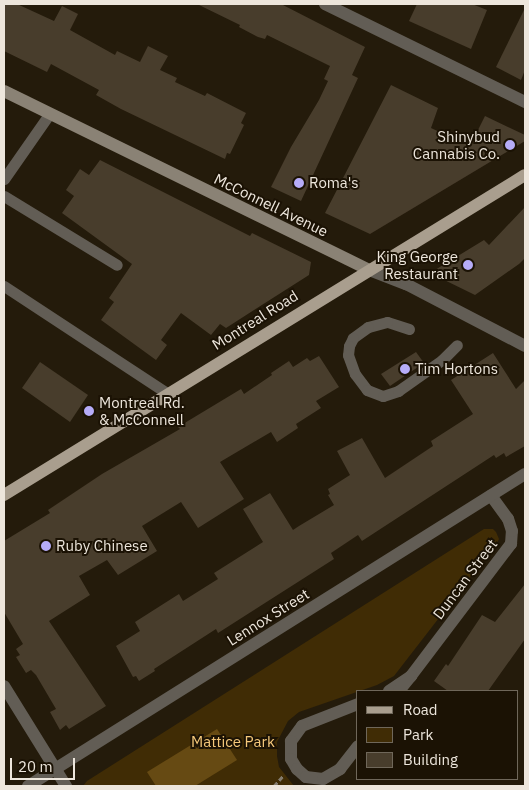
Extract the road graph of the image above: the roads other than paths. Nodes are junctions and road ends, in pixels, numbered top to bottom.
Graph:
1 (325, 4) edge
2 (4, 91) edge
3 (525, 102) edge
4 (50, 114) junction
5 (525, 175) edge
6 (4, 180) edge
7 (4, 196) edge
8 (117, 265) dead end
9 (369, 270) junction
10 (4, 286) edge
11 (409, 329) dead end
12 (457, 345) dead end
13 (525, 346) edge
14 (167, 393) junction
15 (525, 474) edge
16 (4, 495) edge
17 (491, 496) junction
18 (411, 676) junction
19 (4, 686) edge
20 (390, 690) edge
21 (400, 690) edge
22 (356, 705) edge
23 (356, 749) edge
24 (55, 770) junction
25 (28, 786) edge
26 (66, 786) edge

1 - 3 street
2 - 4 main road, McConnell Avenue
4 - 6 lane
4 - 9 main road, McConnell Avenue
5 - 9 main road, Montreal Road
7 - 8 lane
9 - 13 street, McConnell Avenue
9 - 14 main road, Montreal Road
10 - 14 lane
11 - 12 lane
14 - 16 main road, Montreal Road
15 - 17 street, Lennox Street
17 - 18 street, Duncan Street
17 - 24 street, Lennox Street
18 - 20 street, Duncan Street
18 - 21 street, Duncan Street
19 - 24 street
22 - 23 street
24 - 25 street, Lennox Street
24 - 26 street

